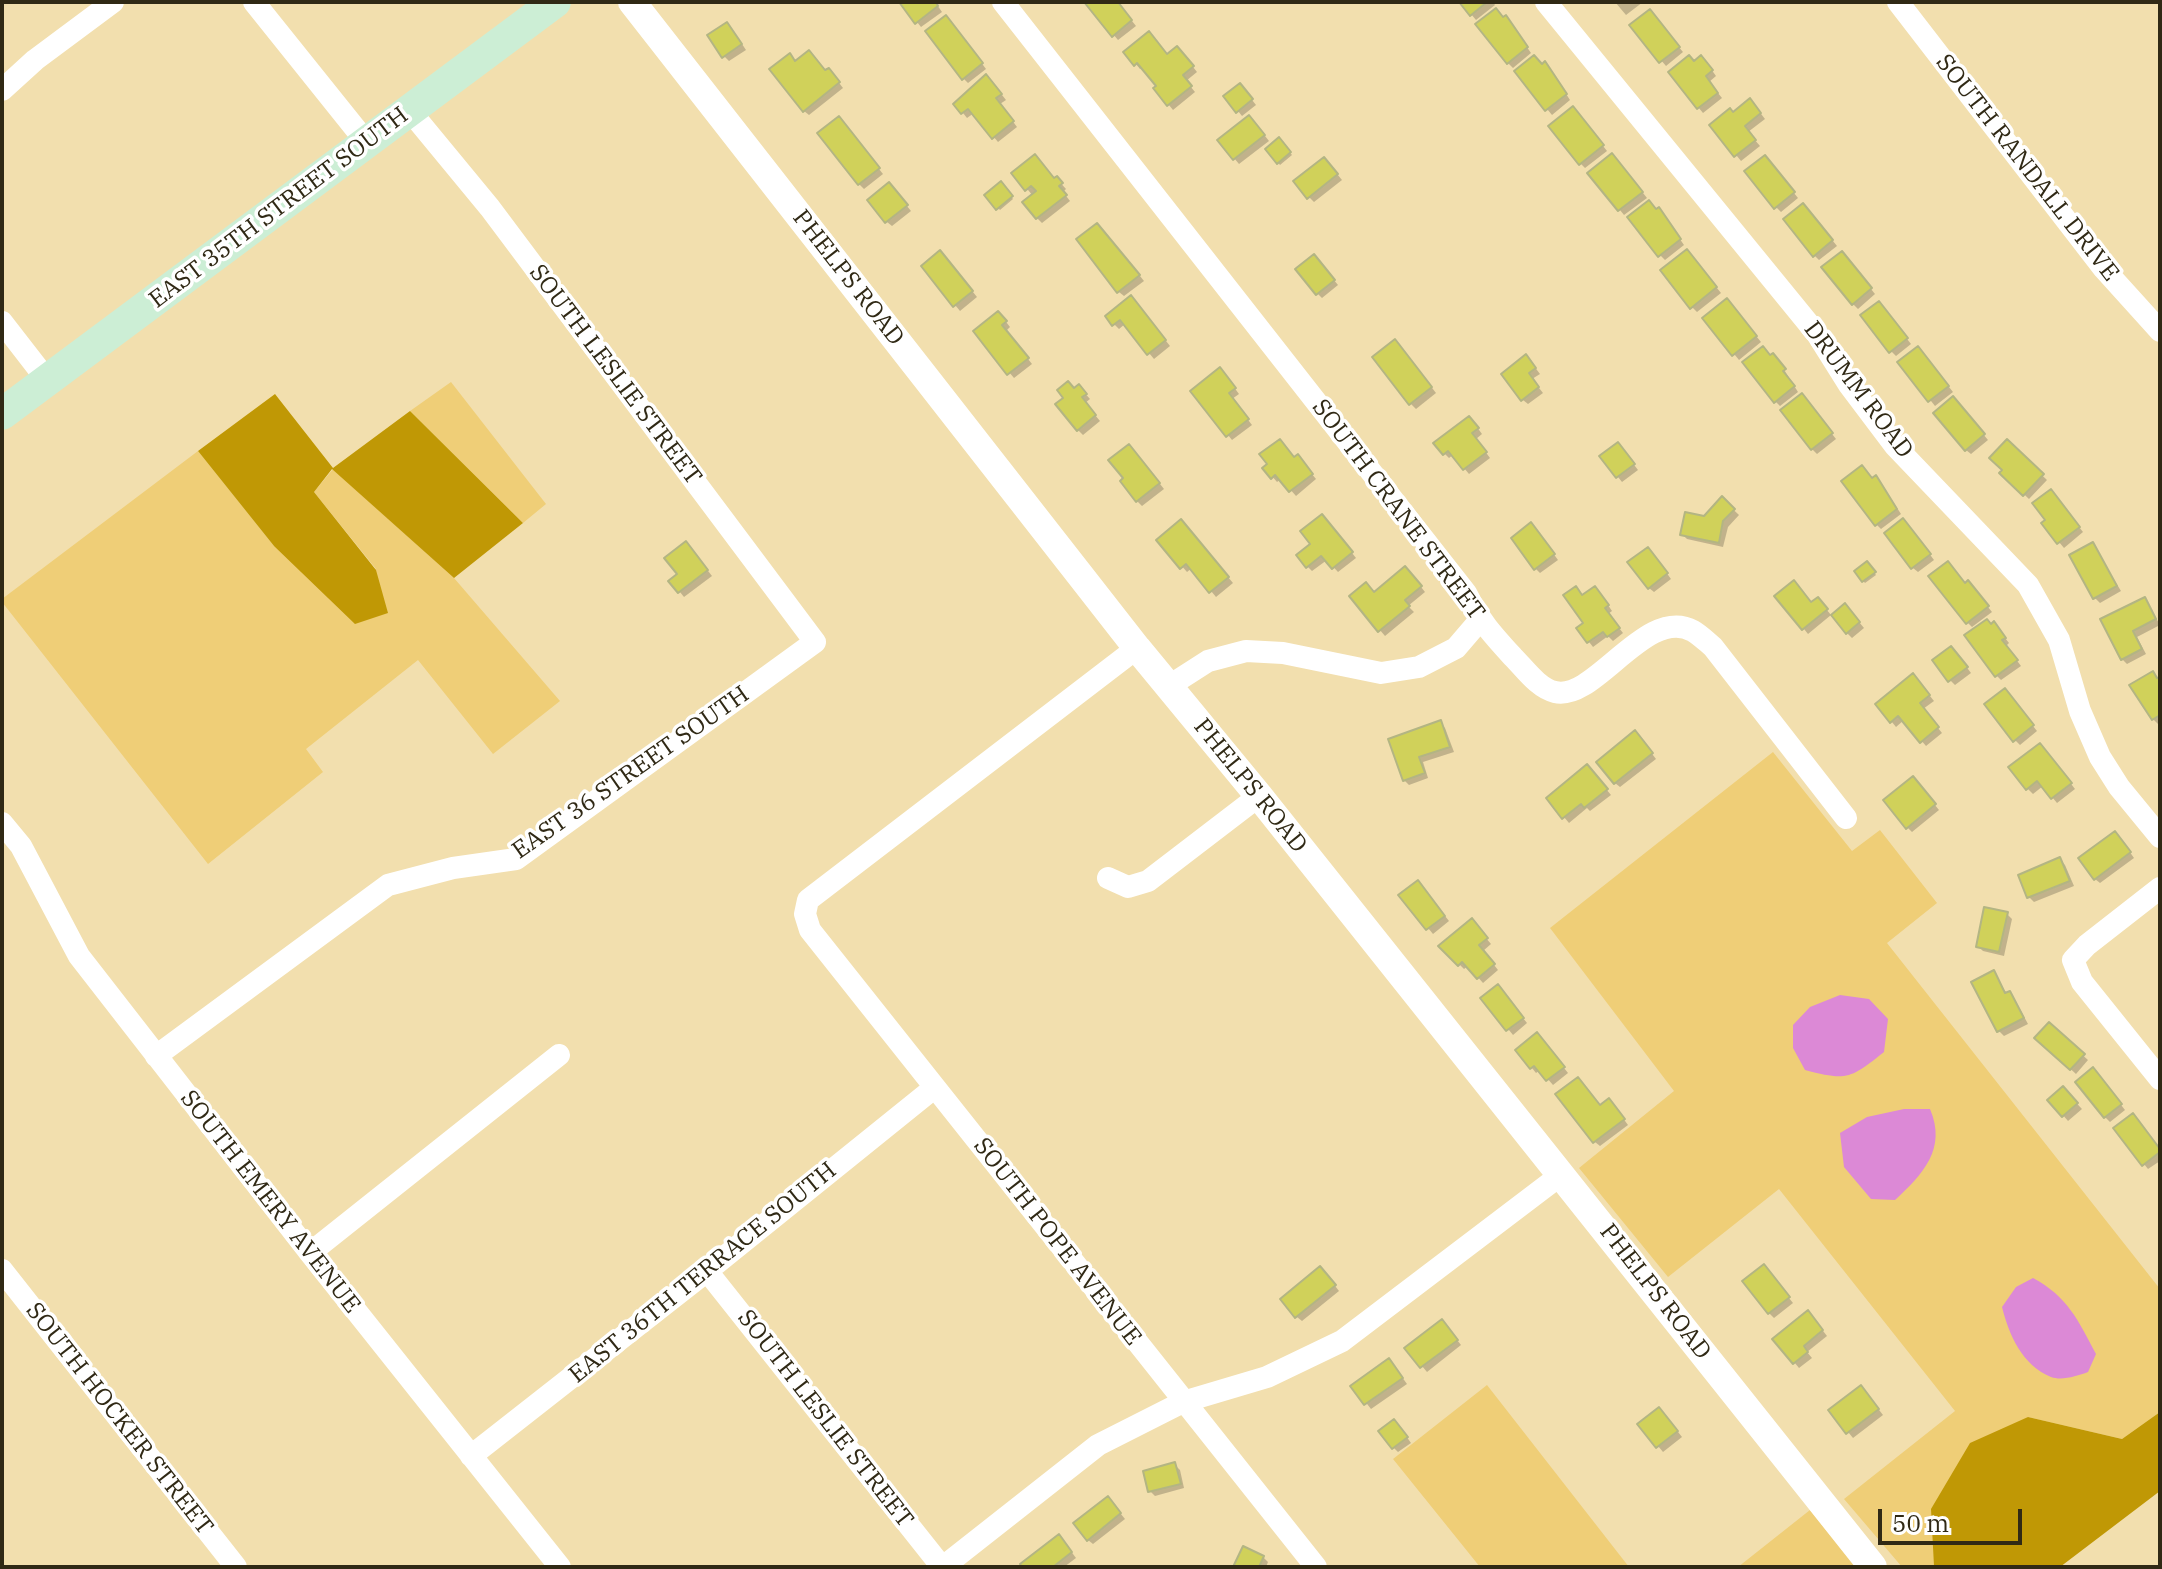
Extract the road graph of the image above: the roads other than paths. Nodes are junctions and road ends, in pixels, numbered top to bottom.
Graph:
1 (113, 2) edge
2 (254, 2) edge
3 (555, 2) edge
4 (632, 2) edge
5 (1003, 2) edge
6 (1546, 2) edge
7 (1898, 2) edge
8 (2, 90) edge
9 (410, 111) junction
10 (367, 143) junction
11 (2, 322) edge
12 (2160, 331) edge
13 (47, 380) junction
14 (2, 414) edge
15 (1480, 620) junction
16 (815, 642) joint
17 (1137, 648) junction
18 (1169, 686) junction
19 (1259, 796) junction
20 (1846, 818) dead end
21 (2, 823) edge
22 (2160, 837) edge
23 (21, 846) junction
24 (2, 860) edge
25 (1108, 878) dead end
26 (2160, 888) edge
27 (559, 1055) dead end
28 (156, 1056) junction
29 (2160, 1079) edge
30 (934, 1088) junction
31 (1562, 1174) junction
32 (310, 1253) junction
33 (707, 1271) junction
34 (7, 1286) edge
35 (1183, 1402) junction
36 (471, 1456) junction
37 (236, 1567) edge
38 (560, 1567) edge
39 (942, 1567) edge
40 (1316, 1567) edge
41 (1873, 1567) edge

1 - 8 street
2 - 10 street
3 - 9 main road, EAST 35TH STREET SOUTH
4 - 17 street, PHELPS ROAD
5 - 15 street, SOUTH CRANE STREET
6 - 22 street, DRUMM ROAD
7 - 12 street, SOUTH RANDALL DRIVE
9 - 10 main road, EAST 35TH STREET SOUTH
9 - 16 street, SOUTH LESLIE STREET
10 - 13 main road, EAST 35TH STREET SOUTH
11 - 13 street
13 - 14 main road, EAST 35TH STREET SOUTH
15 - 18 street
15 - 20 street, SOUTH CRANE STREET
16 - 28 street, EAST 36 STREET SOUTH
17 - 18 street, PHELPS ROAD
17 - 30 street, SOUTH POPE AVENUE
18 - 19 street, PHELPS ROAD
19 - 25 street
19 - 31 street, PHELPS ROAD
21 - 23 street, SOUTH EMERY AVENUE
23 - 24 street
23 - 28 street, SOUTH EMERY AVENUE
26 - 29 street
27 - 32 street
28 - 32 street, SOUTH EMERY AVENUE
30 - 33 street, EAST 36TH TERRACE SOUTH
30 - 35 street, SOUTH POPE AVENUE
31 - 35 street
31 - 41 street, PHELPS ROAD
32 - 36 street, SOUTH EMERY AVENUE
33 - 36 street, EAST 36TH TERRACE SOUTH
33 - 39 street, SOUTH LESLIE STREET
34 - 37 street, SOUTH HOCKER STREET
35 - 39 street
35 - 40 street, SOUTH POPE AVENUE
36 - 38 street, SOUTH EMERY AVENUE

